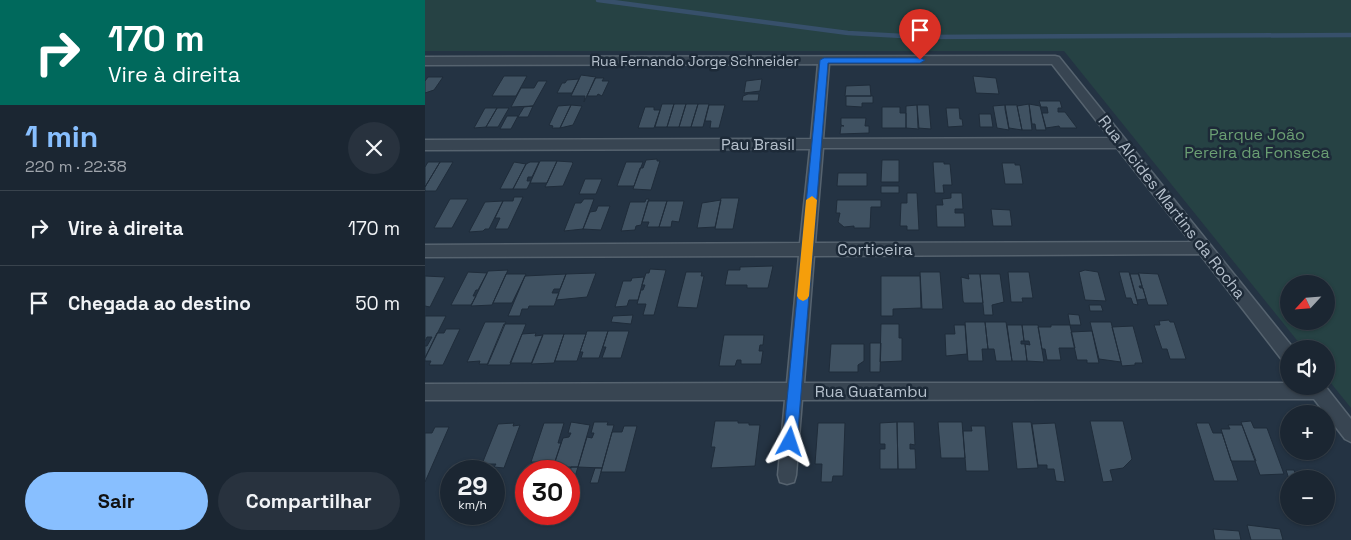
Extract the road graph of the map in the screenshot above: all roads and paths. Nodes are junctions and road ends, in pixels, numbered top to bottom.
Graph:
1 (824, 60) junction
2 (1055, 60) joint
3 (425, 61) edge
4 (1121, 143) junction
5 (817, 144) junction
6 (425, 145) edge
7 (1204, 248) junction
8 (807, 250) junction
9 (425, 251) edge
10 (1280, 344) edge
11 (1280, 388) edge
12 (425, 392) edge
13 (795, 392) junction
14 (1321, 395) edge
15 (1351, 433) edge
16 (787, 475) dead end

1 - 2 street, Rua Fernando Jorge Schneider
1 - 3 street, Rua Fernando Jorge Schneider
1 - 5 street
2 - 4 street, Rua Alcides Martins da Rocha
4 - 5 street, Pau Brasil
4 - 7 street, Rua Alcides Martins da Rocha
5 - 6 street, Pau Brasil
5 - 8 street
7 - 8 street, Corticeira
7 - 10 street, Rua Alcides Martins da Rocha
8 - 9 street, Corticeira
8 - 13 street
11 - 13 street, Rua Guatambu
12 - 13 street, Rua Guatambu
13 - 16 street
14 - 15 street

